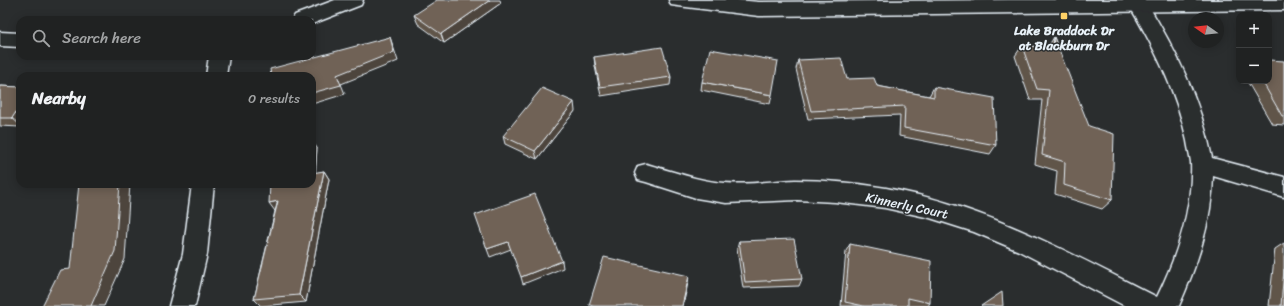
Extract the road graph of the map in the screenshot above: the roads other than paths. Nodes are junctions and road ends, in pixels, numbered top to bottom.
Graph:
1 (354, 0) edge
2 (678, 0) edge
3 (1136, 2) edge
4 (1284, 3) edge
5 (312, 16) edge
6 (0, 39) edge
7 (16, 40) edge
8 (218, 60) edge
9 (217, 72) edge
10 (1202, 164) junction
11 (646, 173) dead end
12 (1284, 187) edge
13 (203, 188) edge
14 (182, 306) edge
15 (1150, 306) edge
16 (1166, 306) edge

1 - 5 street
2 - 3 street
3 - 4 street
3 - 10 street
6 - 7 street
8 - 9 street
10 - 12 street
10 - 16 street
11 - 15 street, Kinnerly Court
13 - 14 street

